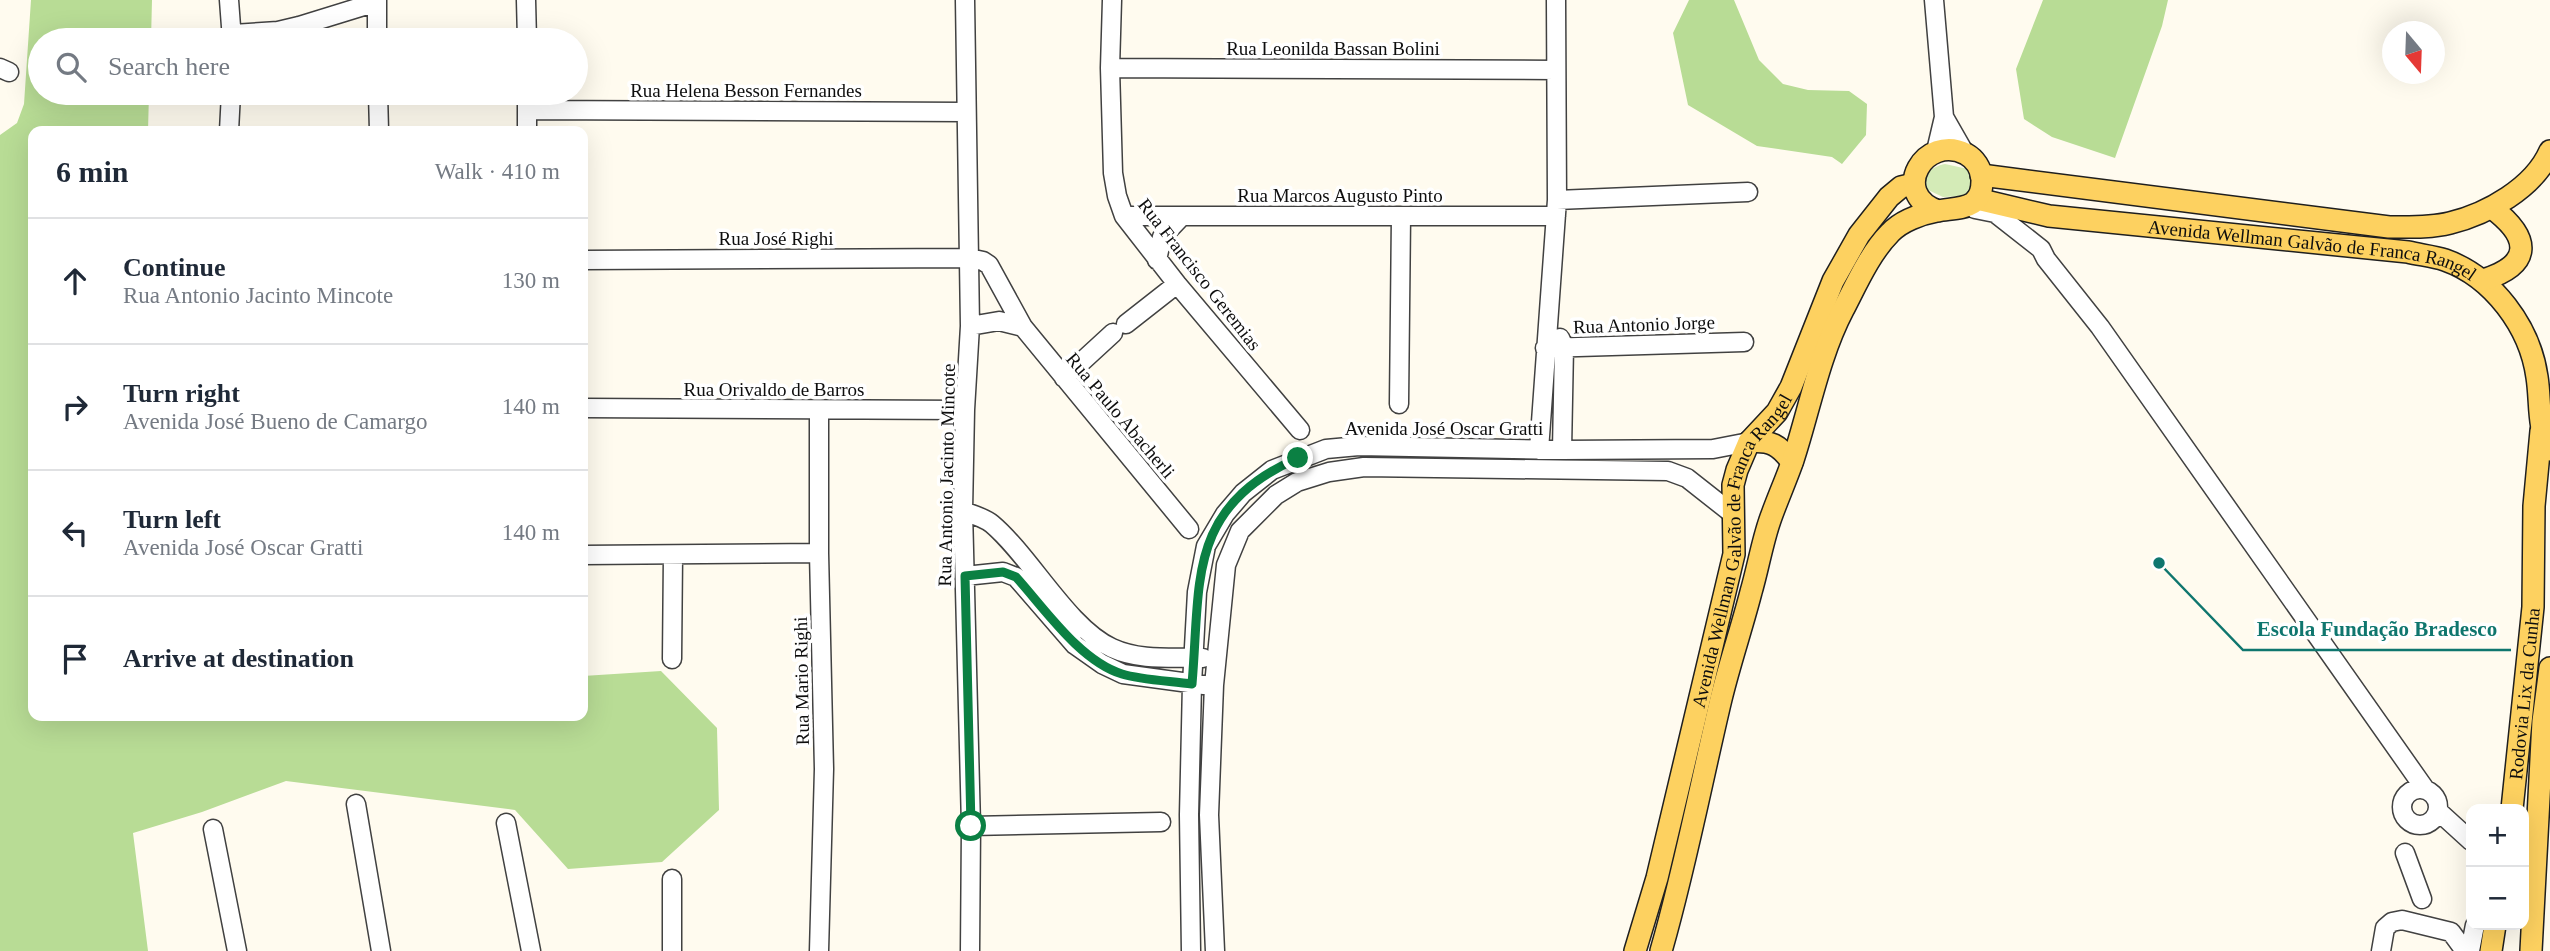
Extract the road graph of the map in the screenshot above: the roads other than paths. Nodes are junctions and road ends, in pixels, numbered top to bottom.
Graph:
1 (229, 0) edge
2 (526, 0) edge
3 (965, 0) edge
4 (1112, 0) edge
5 (1556, 0) edge
6 (1934, 0) edge
7 (377, 1) edge
8 (232, 28) edge
9 (291, 28) edge
10 (377, 28) edge
11 (527, 28) edge
12 (1110, 68) junction
13 (1556, 70) junction
14 (588, 103) edge
15 (230, 105) edge
16 (378, 105) edge
17 (527, 105) edge
18 (966, 112) junction
19 (1944, 117) junction
20 (229, 126) edge
21 (379, 126) edge
22 (527, 126) edge
23 (1936, 151) junction
24 (2550, 151) edge
25 (1964, 152) junction
26 (1982, 174) junction
27 (1914, 184) junction
28 (1748, 192) dead end
29 (1970, 203) junction
30 (1557, 208) junction
31 (2492, 208) junction
32 (1938, 211) junction
33 (1124, 216) junction
34 (1182, 216) junction
35 (1401, 216) junction
36 (2049, 216) junction
37 (2041, 249) junction
38 (969, 258) junction
39 (588, 260) edge
40 (1157, 260) junction
41 (2483, 280) junction
42 (1177, 284) junction
43 (970, 294) junction
44 (1004, 295) junction
45 (1550, 312) junction
46 (970, 326) junction
47 (1023, 327) junction
48 (1744, 342) dead end
49 (1564, 347) junction
50 (1545, 348) junction
51 (2550, 370) edge
52 (1063, 378) junction
53 (1399, 404) dead end
54 (588, 408) edge
55 (819, 410) junction
56 (965, 410) junction
57 (2541, 429) junction
58 (1300, 430) dead end
59 (1749, 442) junction
60 (1539, 450) junction
61 (1562, 450) junction
62 (2550, 450) edge
63 (1792, 462) junction
64 (963, 511) junction
65 (1734, 515) junction
66 (1769, 522) junction
67 (1189, 529) dead end
68 (819, 553) junction
69 (588, 555) edge
70 (673, 555) junction
71 (965, 576) junction
72 (1194, 658) junction
73 (672, 659) dead end
74 (1217, 659) junction
75 (2550, 668) edge
76 (1192, 684) junction
77 (1214, 685) junction
78 (2425, 789) junction
79 (356, 804) dead end
80 (2513, 804) edge
81 (2438, 811) junction
82 (1161, 822) dead end
83 (506, 823) dead end
84 (971, 826) junction
85 (213, 829) dead end
86 (2466, 836) edge
87 (2405, 853) dead end
88 (672, 878) dead end
89 (2423, 898) dead end
90 (2474, 930) edge
91 (2494, 930) edge
92 (237, 951) edge
93 (381, 951) edge
94 (531, 951) edge
95 (672, 951) edge
96 (819, 951) edge
97 (970, 951) edge
98 (1191, 951) edge
99 (1215, 951) edge
100 (1634, 951) edge
101 (1661, 951) edge
102 (2381, 951) edge
103 (2468, 951) edge
104 (2491, 951) edge
105 (2531, 951) edge

1 - 8 street
2 - 11 street
3 - 18 street, Rua Antonio Jacinto Mincote
4 - 12 street, Rua Francisco Geremias
5 - 13 street
6 - 19 street
7 - 9 street
7 - 10 street
12 - 13 street, Rua Leonilda Bassan Bolini
12 - 33 street, Rua Francisco Geremias
13 - 30 street
14 - 18 street, Rua Helena Besson Fernandes
15 - 20 street
16 - 21 street
17 - 22 street
18 - 38 street, Rua Antonio Jacinto Mincote
19 - 23 street
19 - 25 street
23 - 25 main road
23 - 27 main road
24 - 31 main road, Avenida Wellman Galvão de Franca Rangel
25 - 26 main road
26 - 29 main road
26 - 31 main road, Avenida Wellman Galvão de Franca Rangel
27 - 32 main road
27 - 59 main road, Avenida Wellman Galvão de Franca Rangel
28 - 30 street, Rua Marcos Augusto Pinto
29 - 32 main road
29 - 36 main road, Avenida Wellman Galvão de Franca Rangel
29 - 37 street
30 - 35 street, Rua Marcos Augusto Pinto
30 - 45 street
31 - 41 main road
32 - 63 main road, Avenida Wellman Galvão de Franca Rangel
33 - 34 street, Rua Marcos Augusto Pinto
33 - 40 street, Rua Francisco Geremias
34 - 35 street, Rua Marcos Augusto Pinto
34 - 40 street
35 - 53 street
36 - 37 street
36 - 41 main road, Avenida Wellman Galvão de Franca Rangel
37 - 78 street
38 - 39 street, Rua José Righi
38 - 43 street, Rua Antonio Jacinto Mincote
38 - 44 street, Rua Paulo Abacherli
40 - 42 street, Rua Francisco Geremias
41 - 57 main road, Avenida Wellman Galvão de Franca Rangel
42 - 52 street
42 - 58 street, Rua Francisco Geremias
43 - 44 street
43 - 46 street, Rua Antonio Jacinto Mincote
44 - 47 street, Rua Paulo Abacherli
45 - 49 street
45 - 50 street
46 - 47 street
46 - 56 street, Rua Antonio Jacinto Mincote
47 - 52 street, Rua Paulo Abacherli
48 - 49 street, Rua Antonio Jorge
49 - 50 street, Rua Antonio Jorge
49 - 61 street
50 - 60 street
51 - 57 main road, Rodovia Lix da Cunha
52 - 67 street, Rua Paulo Abacherli
54 - 55 street, Rua Orivaldo de Barros
55 - 56 street, Rua Orivaldo de Barros
55 - 68 street, Rua Mario Righi
56 - 64 street, Rua Antonio Jacinto Mincote
57 - 62 main road
57 - 80 main road, Rodovia Lix da Cunha
59 - 61 street, Avenida José Oscar Gratti
59 - 63 main road
59 - 65 main road, Avenida Wellman Galvão de Franca Rangel
60 - 61 street, Avenida José Oscar Gratti
60 - 72 street, Avenida José Oscar Gratti
63 - 66 main road, Avenida Wellman Galvão de Franca Rangel
64 - 71 street, Rua Antonio Jacinto Mincote
64 - 72 street
65 - 66 main road
65 - 74 street, Avenida José Oscar Gratti
65 - 100 main road, Avenida Wellman Galvão de Franca Rangel
66 - 101 main road, Avenida Wellman Galvão de Franca Rangel
68 - 70 street
68 - 96 street, Rua Mario Righi
69 - 70 street
70 - 73 street
71 - 76 street
71 - 84 street, Rua Antonio Jacinto Mincote
72 - 74 street
72 - 76 street, Avenida José Oscar Gratti
74 - 77 street, Avenida José Oscar Gratti
75 - 105 main road, Rodovia Lix da Cunha
76 - 77 street
76 - 98 street, Avenida José Oscar Gratti
77 - 99 street, Avenida José Oscar Gratti
78 - 81 street
78 - 81 street
79 - 93 street
81 - 86 street
82 - 84 street
83 - 94 street
84 - 97 street, Rua Antonio Jacinto Mincote
85 - 92 street
87 - 89 street
88 - 95 street
90 - 103 street
91 - 104 main road
102 - 103 street

